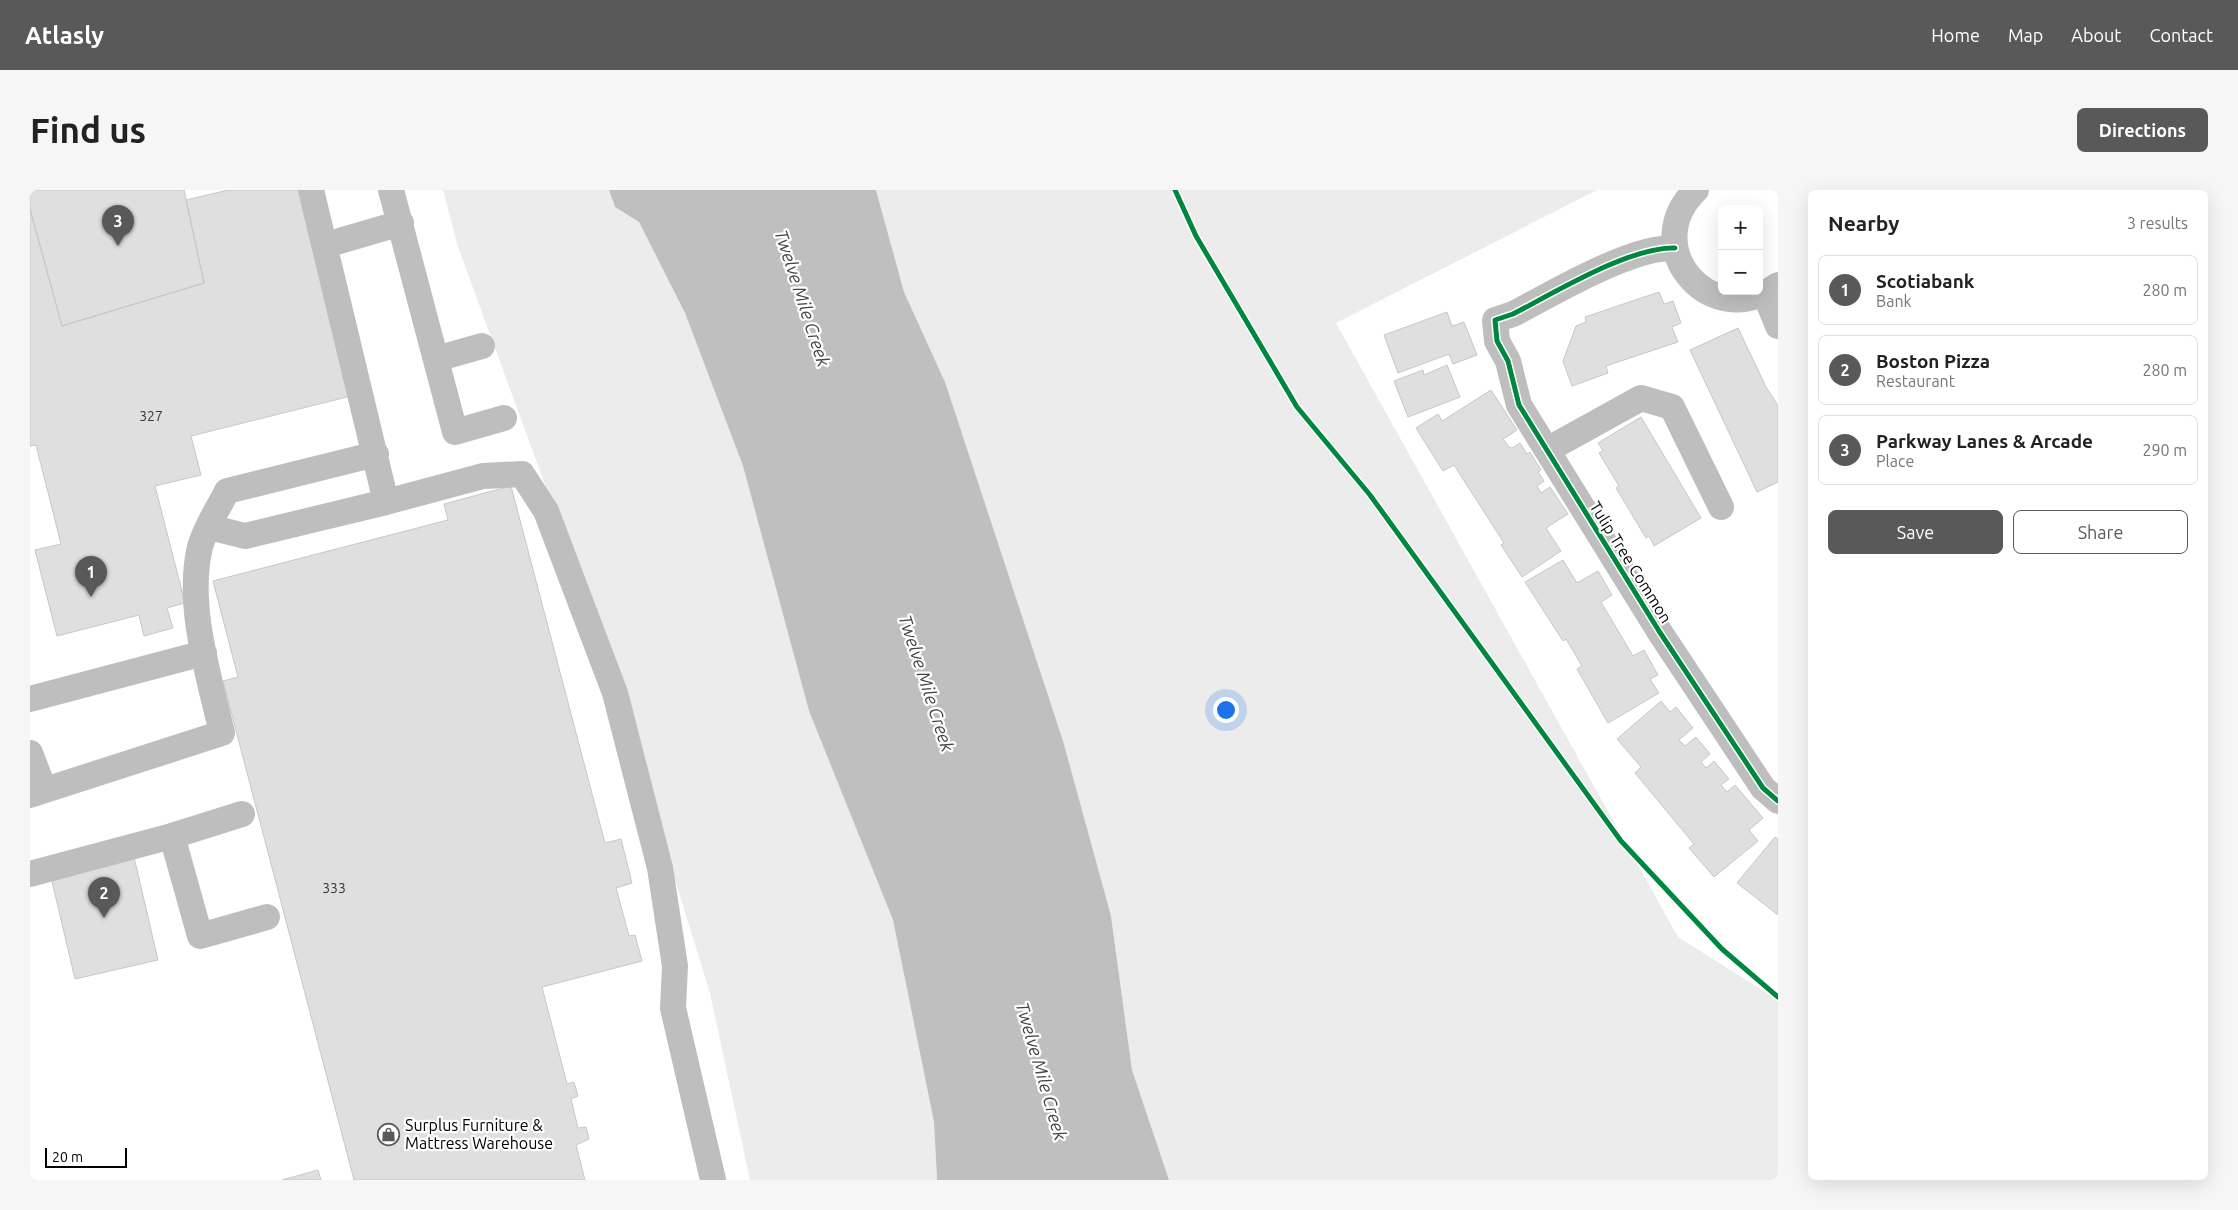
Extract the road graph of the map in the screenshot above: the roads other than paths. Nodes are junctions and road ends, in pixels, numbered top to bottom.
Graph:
1 (311, 190) edge
2 (391, 190) edge
3 (1696, 190) edge
4 (401, 223) junction
5 (326, 245) junction
6 (1675, 248) junction
7 (1771, 290) edge
8 (1778, 326) edge
9 (482, 346) dead end
10 (436, 359) junction
11 (504, 418) dead end
12 (1547, 450) junction
13 (376, 454) junction
14 (386, 502) junction
15 (1721, 507) dead end
16 (209, 527) junction
17 (204, 653) junction
18 (30, 699) edge
19 (30, 753) edge
20 (37, 792) edge
21 (1778, 801) edge
22 (242, 814) dead end
23 (172, 836) junction
24 (30, 874) edge
25 (267, 917) dead end
26 (712, 1180) edge

1 - 5 street
2 - 4 street
3 - 6 street
4 - 5 street
4 - 10 street
5 - 13 street
6 - 7 street
6 - 12 street, Tulip Tree Common
7 - 8 street
9 - 10 street
10 - 11 street
12 - 15 street
12 - 21 street, Tulip Tree Common
13 - 14 street
13 - 16 street
14 - 16 street
14 - 26 street
16 - 17 street
17 - 18 street
17 - 20 street
19 - 20 street
22 - 23 street
23 - 24 street
23 - 25 street

